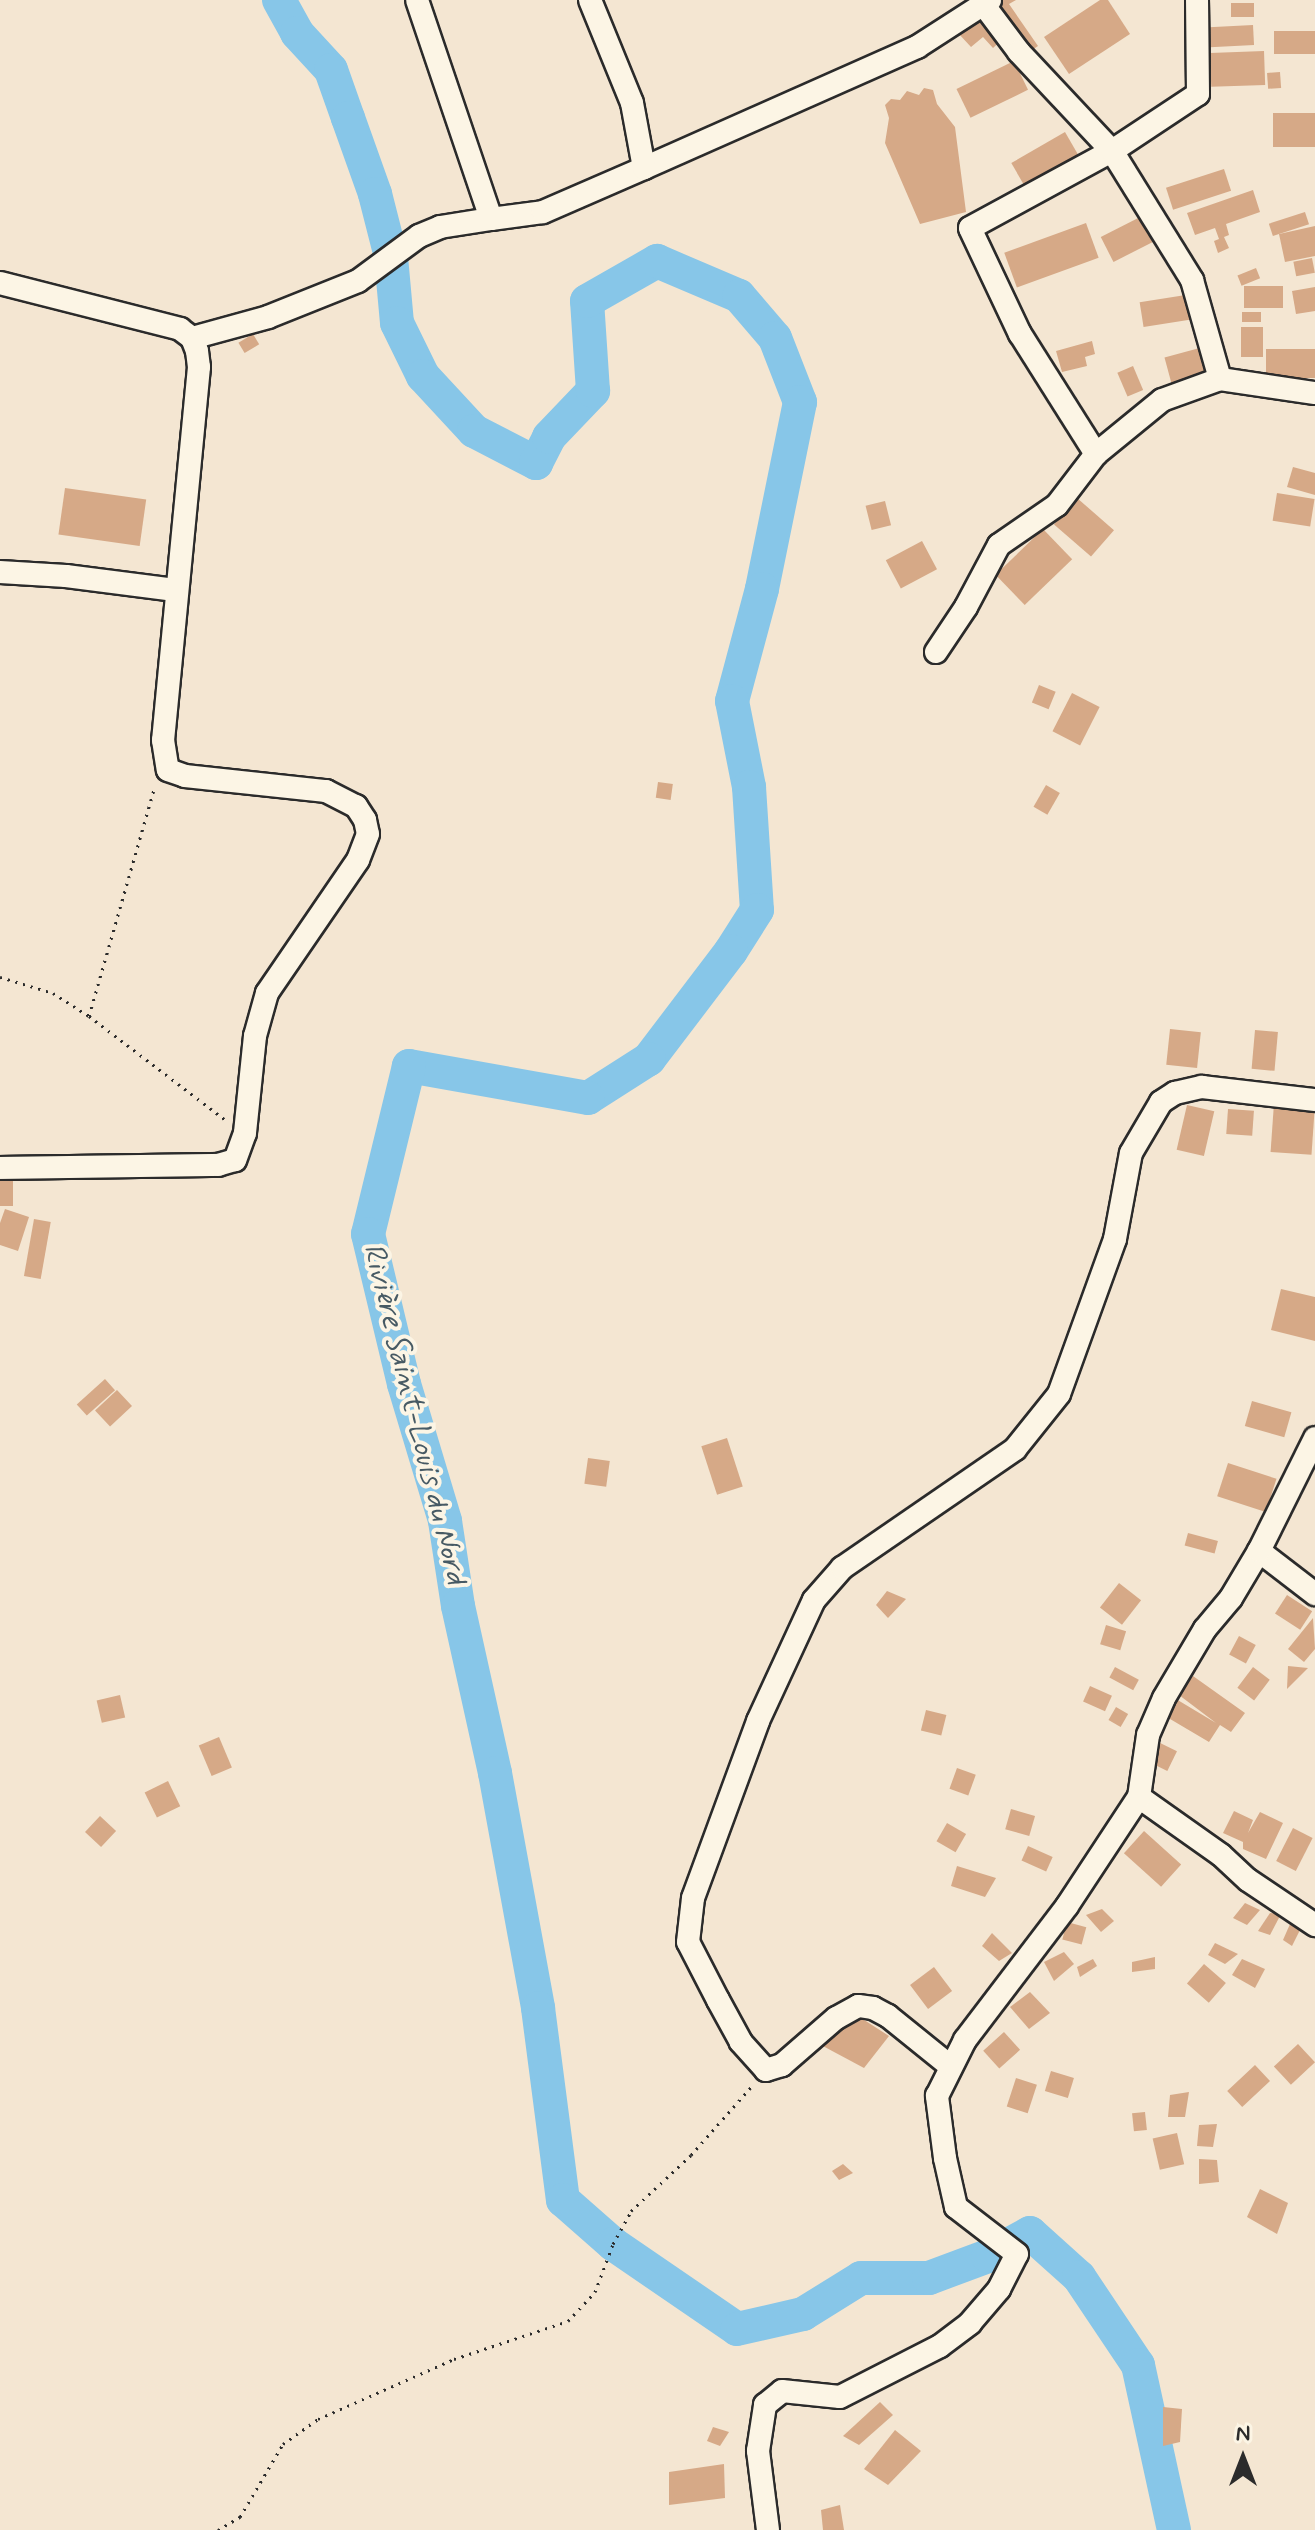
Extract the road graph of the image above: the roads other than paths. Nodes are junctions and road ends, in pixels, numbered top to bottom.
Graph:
1 (417, 0) edge
2 (590, 0) edge
3 (1197, 0) edge
4 (986, 2) edge
5 (1112, 151) junction
6 (644, 168) junction
7 (491, 219) junction
8 (0, 283) edge
9 (192, 338) junction
10 (1220, 379) junction
11 (1315, 393) edge
12 (1096, 454) junction
13 (0, 572) edge
14 (175, 590) junction
15 (936, 652) dead end
16 (1315, 1100) edge
17 (0, 1168) edge
18 (1315, 1438) edge
19 (1259, 1551) junction
20 (1315, 1594) edge
21 (1139, 1797) junction
22 (1315, 1925) edge
23 (950, 2066) junction
24 (768, 2530) edge

1 - 7 street
2 - 6 street
3 - 5 street
4 - 5 street
4 - 6 street
5 - 10 street
5 - 12 street
6 - 7 street
7 - 9 street
8 - 9 street
9 - 14 street
10 - 11 street
10 - 12 street
12 - 15 street
13 - 14 street
14 - 17 street
16 - 23 street
18 - 19 street
19 - 20 street
19 - 21 street
21 - 22 street
21 - 23 street
23 - 24 street

